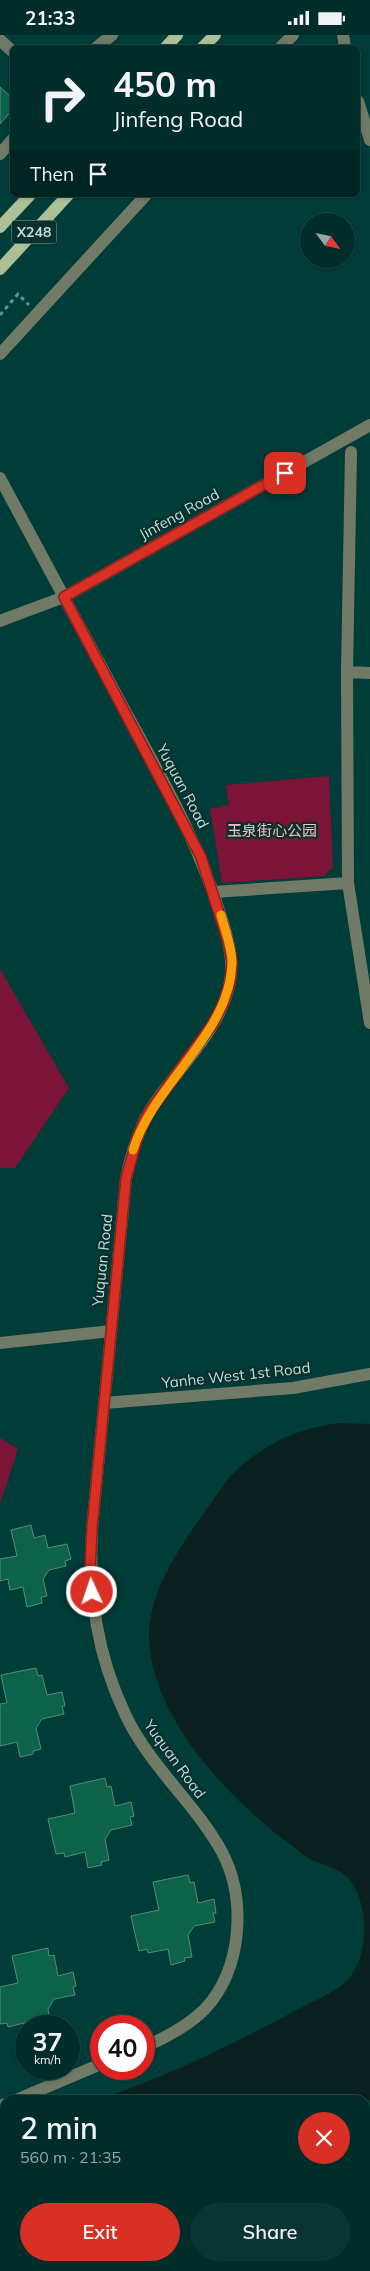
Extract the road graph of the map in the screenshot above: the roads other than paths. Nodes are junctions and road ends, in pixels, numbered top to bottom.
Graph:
1 (112, 35) edge
2 (177, 35) edge
3 (215, 35) edge
4 (293, 35) edge
5 (0, 40) edge
6 (100, 45) edge
7 (168, 45) edge
8 (206, 45) edge
9 (283, 45) edge
10 (10, 49) edge
11 (360, 108) edge
12 (370, 140) edge
13 (10, 142) edge
14 (0, 154) edge
15 (28, 197) edge
16 (66, 197) edge
17 (144, 197) edge
18 (0, 227) edge
19 (0, 269) edge
20 (0, 354) edge
21 (370, 425) edge
22 (351, 452) dead end
23 (0, 478) edge
24 (64, 597) junction
25 (0, 621) edge
26 (347, 672) junction
27 (370, 673) edge
28 (348, 883) junction
29 (214, 892) junction
30 (370, 1023) edge
31 (111, 1331) junction
32 (0, 1343) edge
33 (370, 1373) edge
34 (104, 1403) junction
35 (155, 2041) edge
36 (90, 2069) edge
37 (28, 2095) edge

1 - 6 street
2 - 7 main road
3 - 8 main road
4 - 9 street
5 - 10 street
11 - 12 street
13 - 14 street
15 - 18 main road, X248
16 - 19 main road, X248
17 - 20 street
21 - 24 street, Jinfeng Road
22 - 26 street
23 - 24 street, Yuquan Road
24 - 25 street, Jinfeng Road
24 - 29 street, Yuquan Road
26 - 27 street
26 - 28 street
28 - 29 street
28 - 30 street
29 - 31 street, Yuquan Road
31 - 32 street
31 - 34 street, Yuquan Road
33 - 34 street, Yanhe West 1st Road
34 - 35 street, Yuquan Road
36 - 37 street

